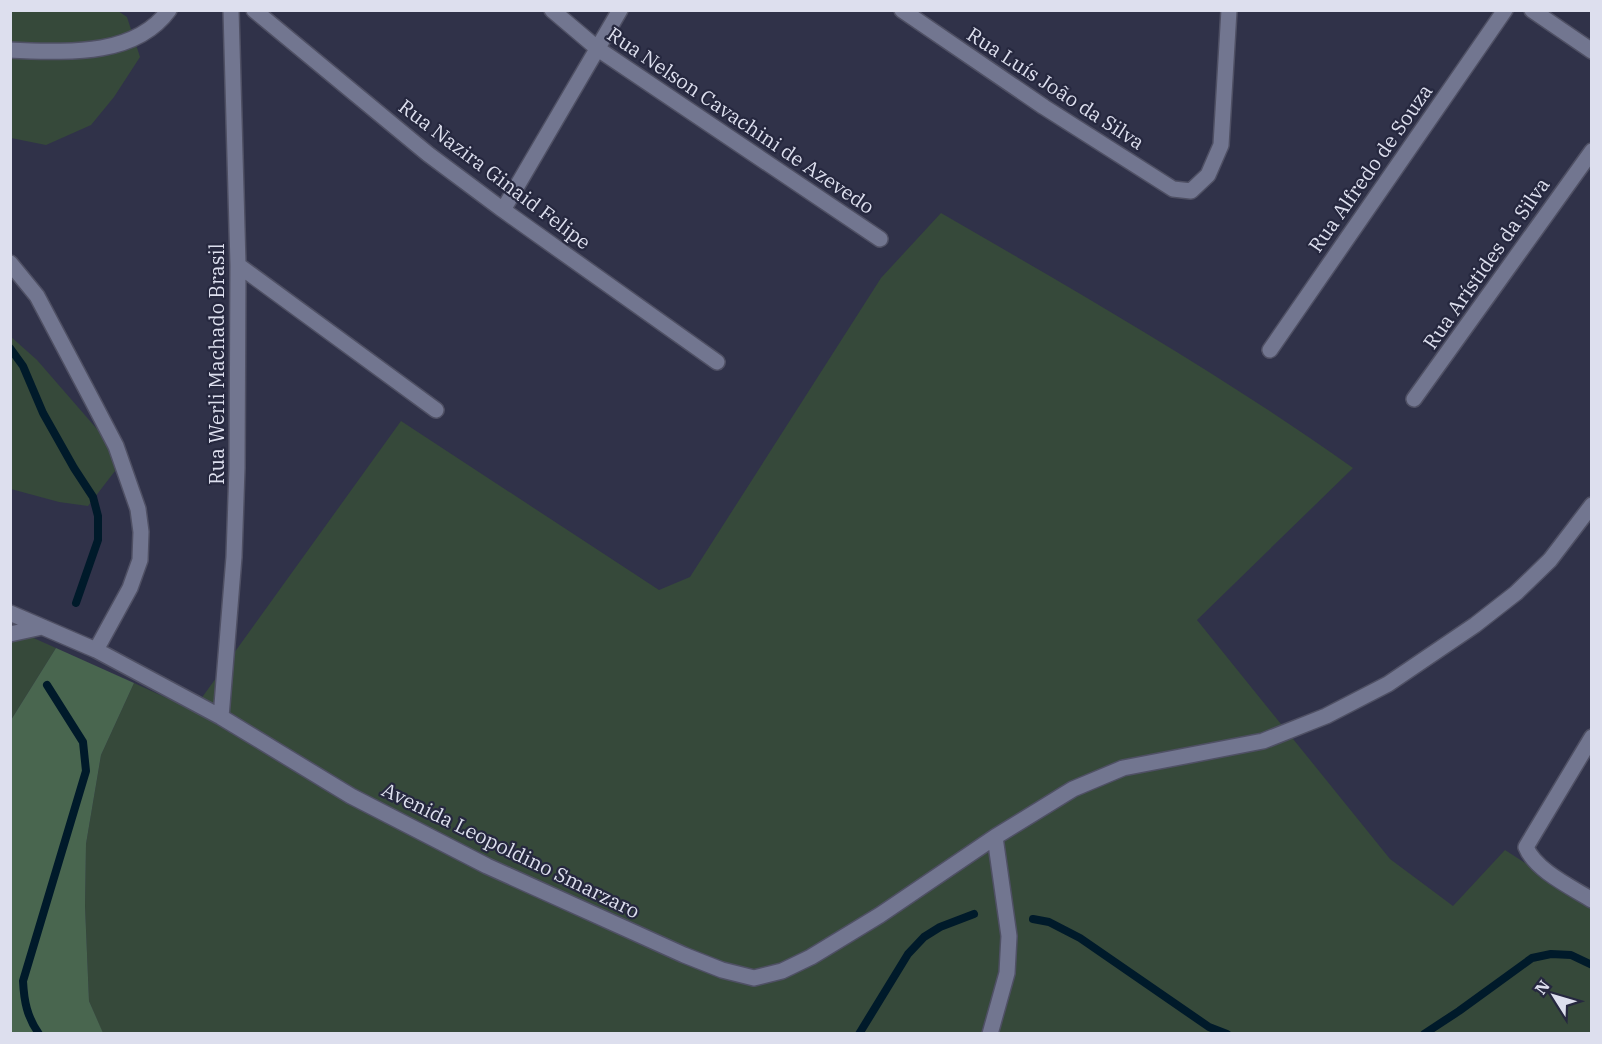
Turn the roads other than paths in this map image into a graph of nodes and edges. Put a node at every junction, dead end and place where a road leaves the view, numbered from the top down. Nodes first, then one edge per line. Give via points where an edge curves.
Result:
1 (169, 10) edge
2 (231, 10) edge
3 (254, 10) edge
4 (552, 10) edge
5 (620, 10) edge
6 (902, 10) edge
7 (1229, 10) edge
8 (1505, 10) edge
9 (1532, 10) edge
10 (598, 49) junction
11 (10, 50) edge
12 (1592, 51) edge
13 (1592, 151) edge
14 (502, 210) junction
15 (880, 239) dead end
16 (10, 263) edge
17 (238, 265) junction
18 (1270, 350) dead end
19 (717, 362) dead end
20 (1414, 399) dead end
21 (436, 410) dead end
22 (1592, 505) edge
23 (10, 613) edge
24 (42, 627) junction
25 (10, 634) edge
26 (96, 650) junction
27 (221, 717) junction
28 (1592, 737) edge
29 (994, 837) junction
30 (1592, 900) edge
31 (990, 1034) edge

1 - 11 street via 140,38 116,45 59,52
2 - 17 street, Rua Werli Machado Brasil
3 - 14 street, Rua Nazira Ginaid Felipe
4 - 10 street, Rua Nelson Cavachini de Azevedo
5 - 10 street
6 - 7 street, Rua Luís João da Silva via 1173,189 1191,191 1208,175 1221,145
8 - 18 street, Rua Alfredo de Souza
9 - 12 street
10 - 14 street
10 - 15 street, Rua Nelson Cavachini de Azevedo
13 - 20 street, Rua Arístides da Silva
14 - 19 street, Rua Nazira Ginaid Felipe
16 - 26 street via 38,296 87,390 116,446 138,509 140,560 130,588
17 - 21 street
17 - 27 street, Rua Werli Machado Brasil via 234,557
22 - 29 street, Avenida Leopoldino Smarzaro via 1550,560 1516,593 1475,626 1388,684 1326,716 1263,741 1123,768 1073,789
23 - 24 street, Avenida Leopoldino Smarzaro
24 - 25 street
24 - 26 street, Avenida Leopoldino Smarzaro
26 - 27 street, Avenida Leopoldino Smarzaro
27 - 29 street, Avenida Leopoldino Smarzaro via 351,796 487,866 684,955 754,978 782,971 811,957
28 - 30 street via 1526,847 1529,857 1539,866
29 - 31 street via 1008,936 1007,972

